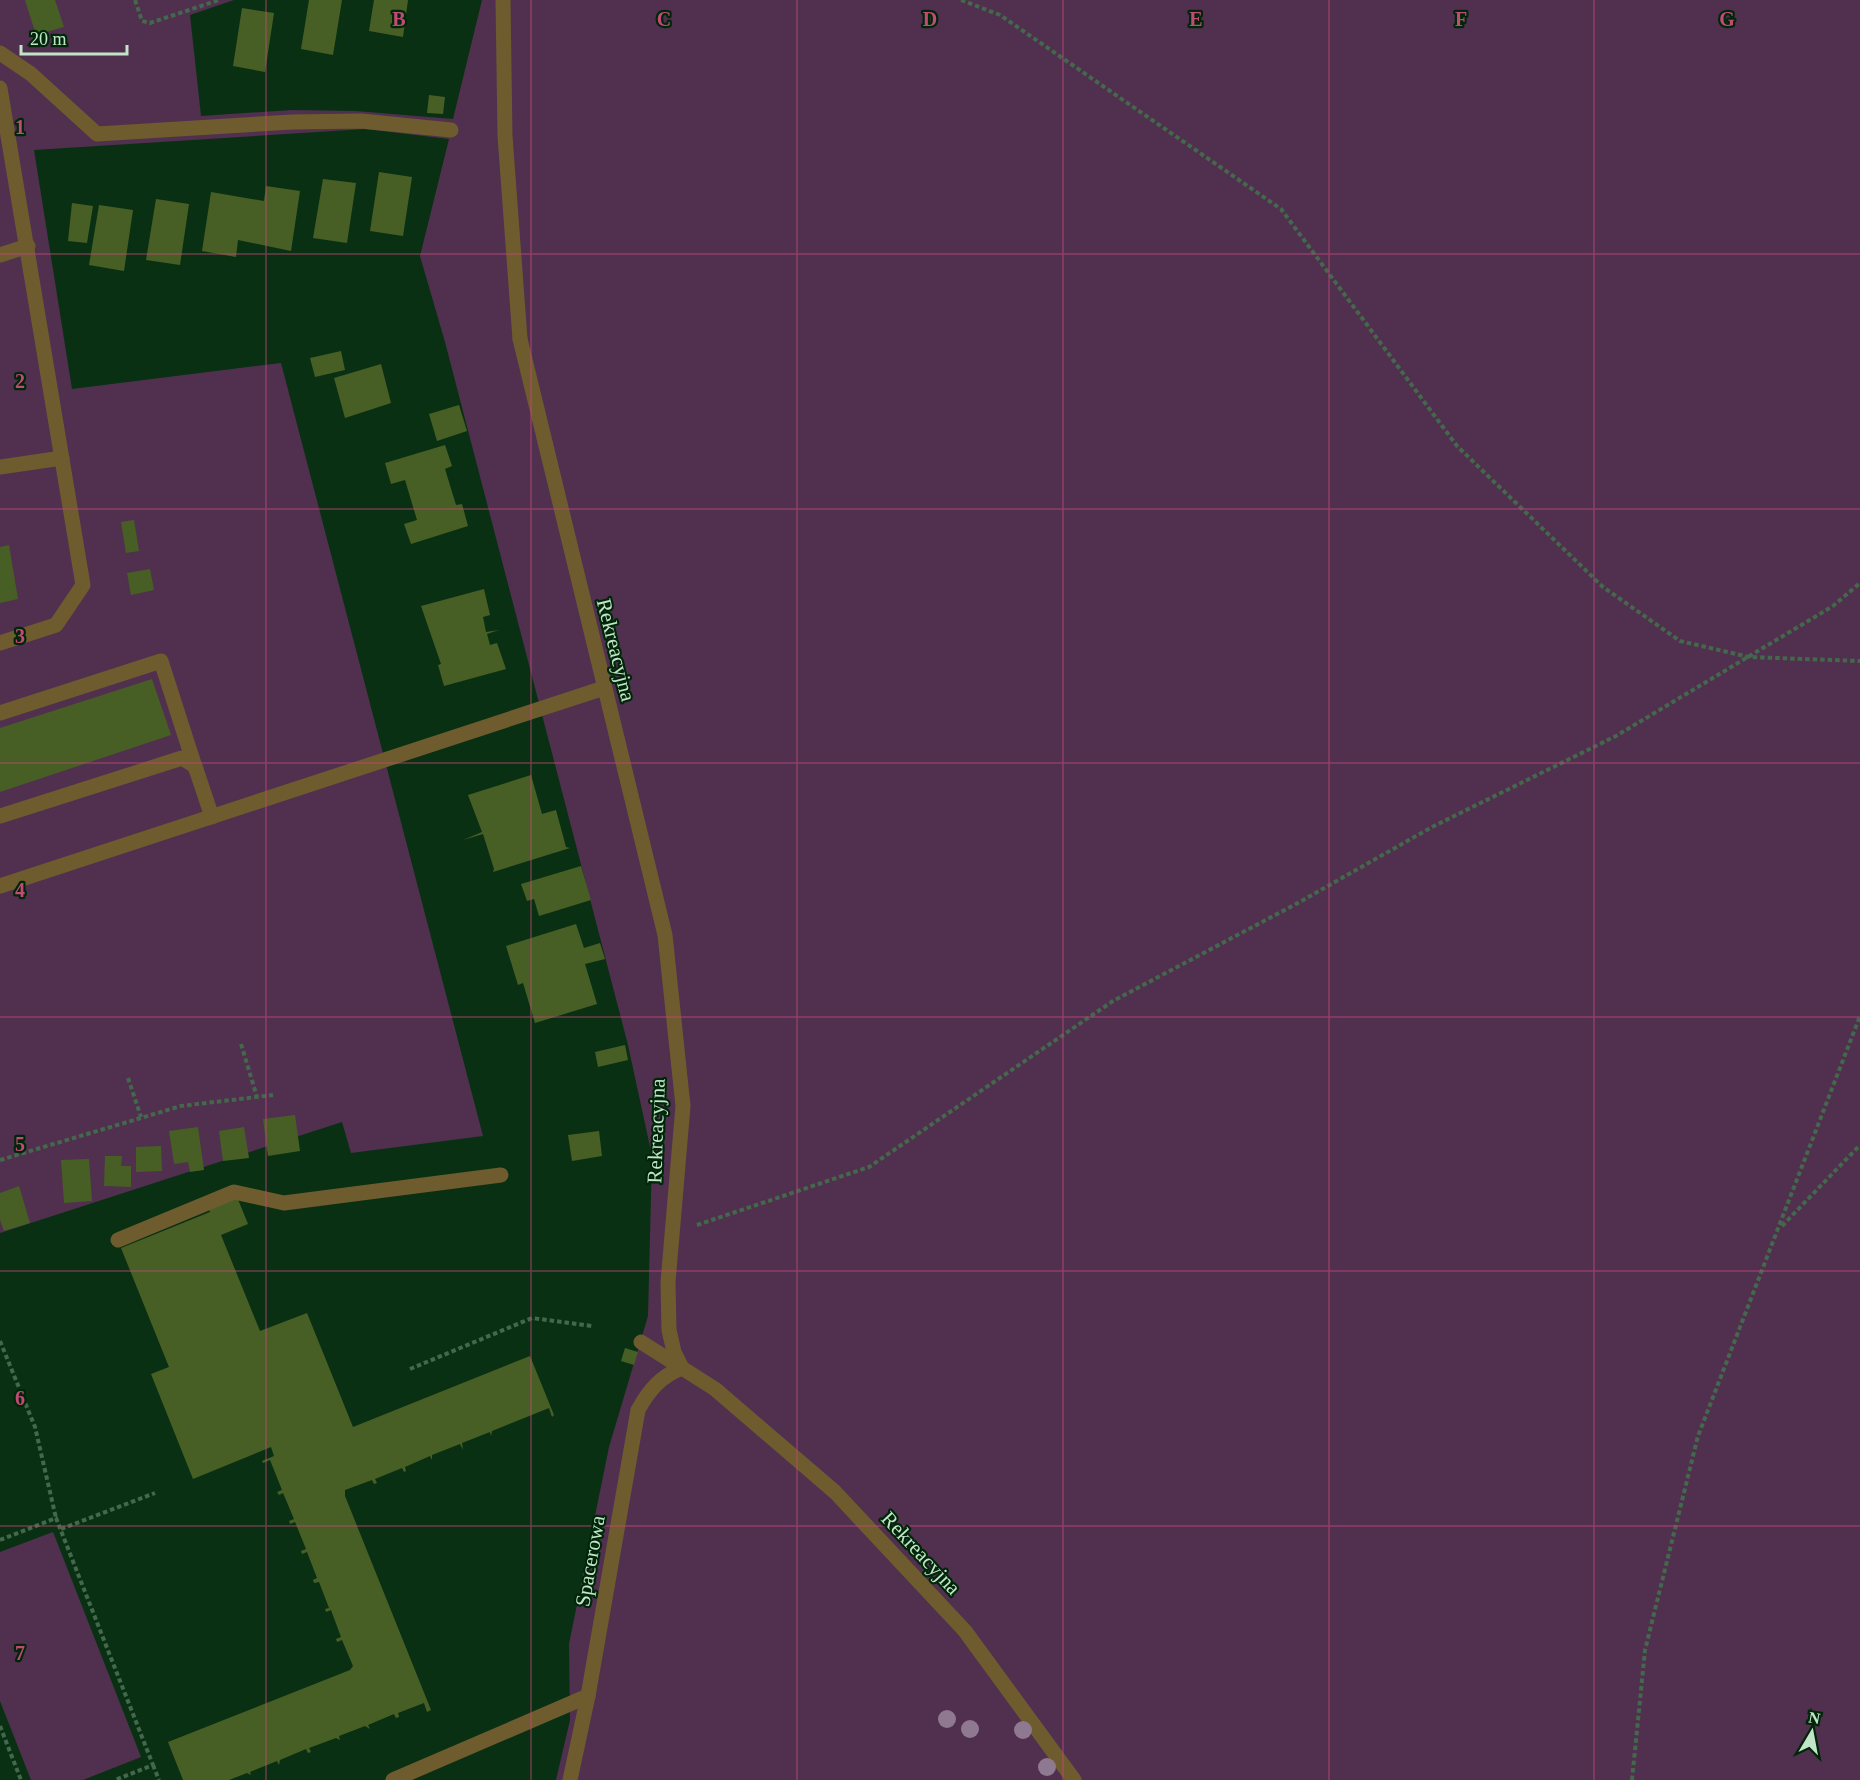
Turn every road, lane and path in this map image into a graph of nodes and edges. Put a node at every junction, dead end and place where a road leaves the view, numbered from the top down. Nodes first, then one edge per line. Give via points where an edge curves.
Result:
1 (135, 0) edge
2 (219, 0) edge
3 (503, 0) edge
4 (961, 0) edge
5 (0, 53) edge
6 (0, 88) edge
7 (451, 130) dead end
8 (28, 246) junction
9 (0, 255) edge
10 (63, 458) junction
11 (0, 467) edge
12 (1860, 583) edge
13 (0, 643) edge
14 (1749, 657) junction
15 (1860, 661) edge
16 (603, 688) junction
17 (0, 712) edge
18 (196, 770) junction
19 (0, 816) edge
20 (212, 817) junction
21 (0, 886) edge
22 (1860, 1016) edge
23 (240, 1044) dead end
24 (128, 1078) dead end
25 (273, 1095) dead end
26 (257, 1097) junction
27 (142, 1118) junction
28 (1860, 1144) edge
29 (0, 1160) edge
30 (501, 1175) dead end
31 (1781, 1227) junction
32 (671, 1234) junction
33 (118, 1240) dead end
34 (592, 1326) dead end
35 (0, 1341) edge
36 (641, 1341) dead end
37 (682, 1368) junction
38 (410, 1369) dead end
39 (155, 1493) dead end
40 (56, 1518) junction
41 (61, 1529) junction
42 (0, 1540) edge
43 (588, 1696) junction
44 (0, 1726) edge
45 (153, 1765) junction
46 (21, 1780) edge
47 (115, 1780) edge
48 (159, 1780) edge
49 (393, 1780) edge
50 (570, 1780) edge
51 (1074, 1780) edge
52 (1632, 1780) edge

1 - 2 path via 142,21 150,23
3 - 16 street, Rekreacyjna via 505,136 520,339
4 - 14 path via 1000,15 1281,210 1457,446 1594,579 1680,641
5 - 7 street via 32,74 97,134 361,121
6 - 8 street
8 - 9 street
8 - 10 street
10 - 11 street
10 - 13 street via 84,585 56,625
12 - 14 path via 1833,606
14 - 15 path
14 - 32 path via 1616,736 1432,827 1113,1001 870,1167
16 - 20 street
16 - 32 street, Rekreacyjna via 665,935 683,1106
17 - 18 street via 161,661
18 - 19 street via 187,760 175,759
18 - 20 street
20 - 21 street
22 - 31 path
23 - 26 path
24 - 27 path
25 - 26 path
26 - 27 path via 181,1106
27 - 29 path
28 - 31 path
30 - 33 street via 284,1203 234,1192
31 - 52 path via 1698,1436 1645,1650
32 - 37 street, Rekreacyjna via 669,1330
34 - 38 path via 532,1318
35 - 40 path via 35,1427
36 - 37 street
37 - 43 street, Spacerowa via 660,1380 639,1410
37 - 51 street, Rekreacyjna via 715,1389 843,1500 965,1631
39 - 41 path
40 - 41 path
40 - 42 path
41 - 45 path
43 - 49 street
43 - 50 street, Spacerowa
44 - 46 path
45 - 47 path
45 - 48 path

